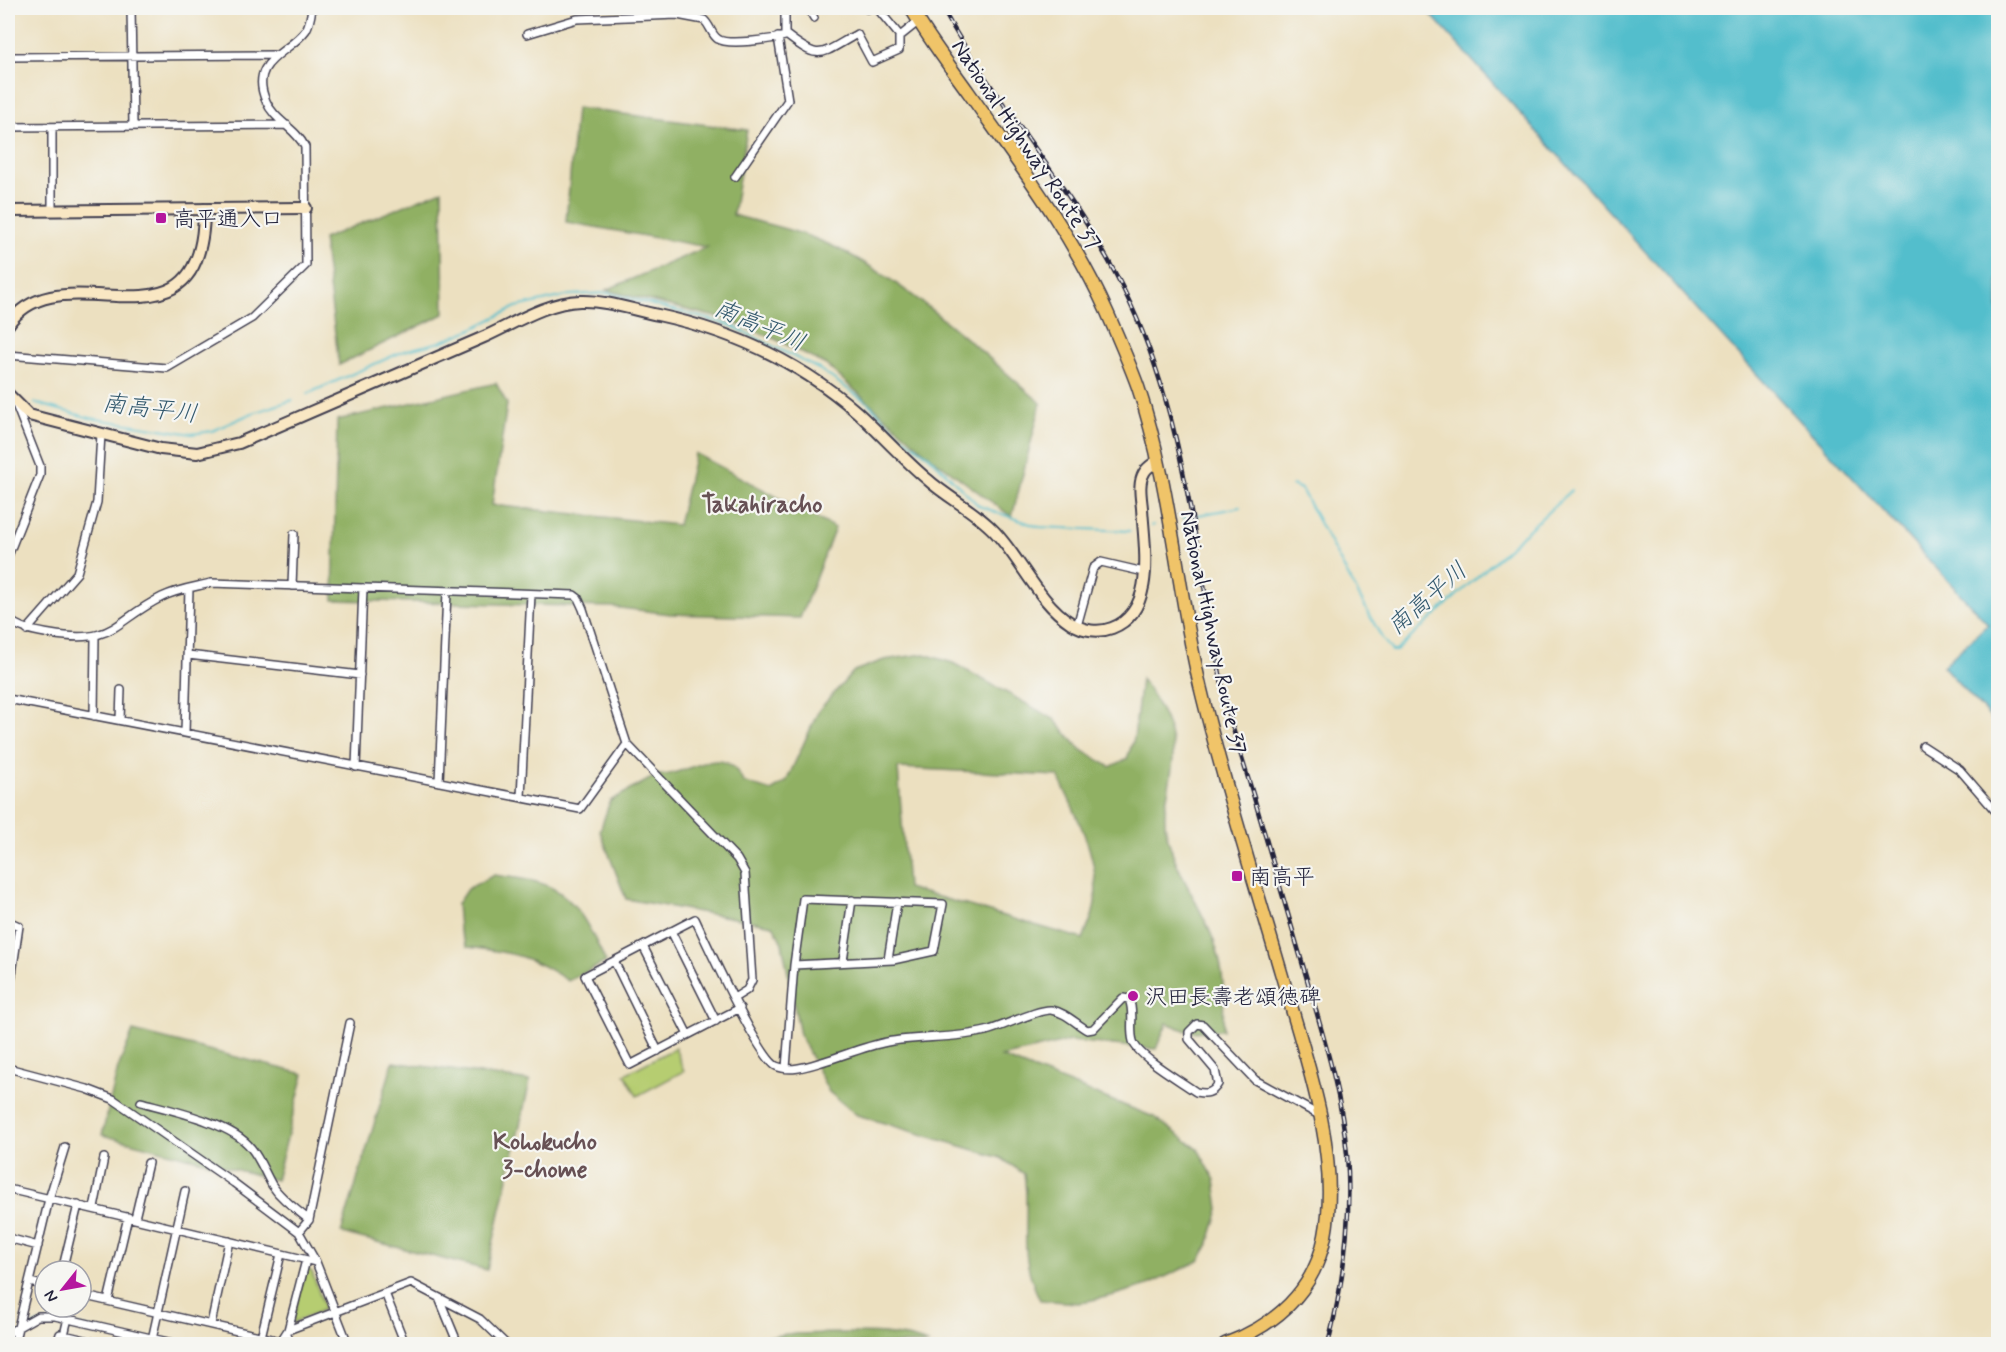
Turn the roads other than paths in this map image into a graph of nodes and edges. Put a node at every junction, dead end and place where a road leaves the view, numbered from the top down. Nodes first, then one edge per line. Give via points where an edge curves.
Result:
1 (131, 8) edge
2 (312, 8) edge
3 (788, 8) edge
4 (808, 8) edge
5 (877, 8) edge
6 (911, 8) edge
7 (814, 18) dead end
8 (919, 21) junction
9 (527, 34) dead end
10 (782, 36) junction
11 (900, 36) junction
12 (133, 55) junction
13 (273, 55) junction
14 (8, 57) edge
15 (133, 125) junction
16 (287, 125) junction
17 (8, 127) edge
18 (52, 128) junction
19 (735, 177) dead end
20 (306, 208) junction
21 (204, 209) junction
22 (52, 210) junction
23 (8, 211) edge
24 (8, 325) edge
25 (8, 355) edge
26 (8, 394) edge
27 (16, 405) junction
28 (101, 434) junction
29 (1157, 461) junction
30 (294, 534) dead end
31 (8, 556) edge
32 (1144, 572) junction
33 (292, 586) junction
34 (189, 588) junction
35 (363, 588) junction
36 (447, 592) junction
37 (531, 594) junction
38 (8, 619) edge
39 (1077, 626) junction
40 (27, 630) junction
41 (95, 637) junction
42 (188, 655) junction
43 (360, 675) junction
44 (121, 690) dead end
45 (8, 699) edge
46 (94, 716) junction
47 (120, 720) junction
48 (185, 733) junction
49 (627, 744) junction
50 (1923, 746) dead end
51 (356, 767) junction
52 (439, 782) junction
53 (521, 797) junction
54 (1998, 814) edge
55 (852, 900) junction
56 (897, 902) junction
57 (8, 921) edge
58 (671, 931) junction
59 (643, 946) junction
60 (888, 960) junction
61 (614, 961) junction
62 (843, 961) junction
63 (794, 965) junction
64 (734, 998) junction
65 (8, 1001) edge
66 (740, 1008) junction
67 (716, 1021) junction
68 (350, 1023) dead end
69 (688, 1035) junction
70 (658, 1051) junction
71 (8, 1068) edge
72 (786, 1068) junction
73 (141, 1102) dead end
74 (1319, 1115) junction
75 (65, 1147) dead end
76 (104, 1158) dead end
77 (148, 1163) dead end
78 (8, 1189) edge
79 (185, 1191) dead end
80 (49, 1199) junction
81 (78, 1205) junction
82 (94, 1208) junction
83 (132, 1218) junction
84 (309, 1220) junction
85 (179, 1228) junction
86 (299, 1232) junction
87 (8, 1238) edge
88 (230, 1241) junction
89 (38, 1246) junction
90 (281, 1254) junction
91 (65, 1259) edge
92 (306, 1260) junction
93 (316, 1262) junction
94 (30, 1282) junction
95 (33, 1283) edge
96 (385, 1293) junction
97 (93, 1297) edge
98 (439, 1298) junction
99 (108, 1301) junction
100 (336, 1311) junction
101 (158, 1314) junction
102 (33, 1319) edge
103 (68, 1319) edge
104 (72, 1319) edge
105 (212, 1324) junction
106 (18, 1329) junction
107 (287, 1331) junction
108 (8, 1332) edge
109 (64, 1334) junction
110 (261, 1337) junction
111 (152, 1342) edge
112 (280, 1343) edge
113 (14, 1344) edge
114 (57, 1344) edge
115 (102, 1344) edge
116 (177, 1344) edge
117 (291, 1344) edge
118 (348, 1344) edge
119 (405, 1344) edge
120 (458, 1344) edge
121 (506, 1344) edge
122 (1225, 1344) edge

1 - 12 street
2 - 13 street via 305,31
3 - 10 street
4 - 7 street
5 - 11 street
6 - 8 highway, National Highway Route 37
8 - 11 street
8 - 29 highway, National Highway Route 37 via 1046,201 1077,252 1138,387
9 - 10 street via 577,19 677,15 704,20 721,41
10 - 11 street via 809,53 821,53 857,34 872,62 899,50
10 - 19 street via 788,100
12 - 13 street
12 - 14 street
12 - 15 street
13 - 16 street via 262,88 271,110
15 - 16 street
15 - 18 street
16 - 20 street via 305,147
17 - 18 street
18 - 22 street
20 - 21 street
20 - 25 street via 306,265 252,318 167,368
21 - 22 street
21 - 24 street via 201,253 190,273 175,286 152,296 42,298 21,310
22 - 23 street
26 - 27 street
27 - 28 street via 49,422
27 - 31 street via 40,475
28 - 39 street via 178,452 225,448 531,316 580,301 611,304 687,321 744,340 828,389 930,482 992,529 1048,602
28 - 40 street via 97,502 77,573
29 - 32 street via 1144,471 1140,484
29 - 74 highway, National Highway Route 37 via 1200,684
30 - 33 street
32 - 39 street via 1142,597 1129,618 1106,630
32 - 39 street via 1101,562 1093,568
33 - 34 street via 211,583
33 - 35 street
34 - 41 street via 161,597
34 - 42 street
35 - 36 street
35 - 43 street
36 - 37 street
36 - 52 street
37 - 49 street via 578,598
37 - 53 street
38 - 40 street
40 - 41 street via 74,638
41 - 46 street
42 - 43 street
42 - 48 street
43 - 51 street
44 - 47 street
45 - 46 street
46 - 47 street
47 - 48 street
48 - 51 street
49 - 53 street via 580,809
49 - 64 street via 745,873 753,980 747,990
50 - 54 street via 1960,770
51 - 52 street
52 - 53 street
55 - 56 street
55 - 62 street
55 - 63 street via 802,899
56 - 60 street
56 - 60 street via 943,904 934,951
57 - 65 street via 20,926
58 - 59 street
58 - 64 street via 695,919
58 - 67 street
59 - 61 street
59 - 69 street
60 - 62 street
61 - 70 street
61 - 70 street via 585,976 630,1065
62 - 63 street
63 - 72 street
64 - 66 street
66 - 67 street
66 - 72 street via 756,1044 775,1065
67 - 69 street
68 - 84 street
69 - 70 street
71 - 86 street via 113,1099
72 - 74 street via 802,1067 887,1042 969,1035 1050,1010 1064,1014 1087,1030 1094,1029 1123,998 1129,999 1133,1008 1136,1049 1196,1092 1206,1094 1218,1084 1215,1070 1189,1038 1197,1024 1203,1025 1255,1080
73 - 84 street via 234,1134 251,1147 273,1187
74 - 122 highway, National Highway Route 37 via 1328,1197 1325,1234 1317,1263 1291,1305 1265,1325
75 - 80 street
76 - 82 street
77 - 83 street
78 - 80 street
79 - 85 street
80 - 81 street
80 - 89 street
81 - 82 street
81 - 91 street
82 - 83 street
83 - 85 street
83 - 99 street
84 - 86 street
85 - 88 street
85 - 101 street
86 - 93 street
87 - 89 street
88 - 90 street
88 - 105 street
89 - 94 street
90 - 92 street
90 - 110 street
92 - 93 street
92 - 107 street
93 - 100 street
94 - 95 street
94 - 106 street
96 - 98 street via 411,1283
96 - 100 street
96 - 119 street
97 - 99 street
98 - 120 street
98 - 121 street via 480,1319
99 - 101 street
100 - 107 street
100 - 118 street
101 - 105 street
101 - 111 street
102 - 106 street
103 - 109 street
104 - 111 street
105 - 110 street
106 - 108 street
106 - 113 street
107 - 112 street
107 - 117 street
109 - 114 street via 60,1334
109 - 115 street
110 - 112 street
111 - 116 street

